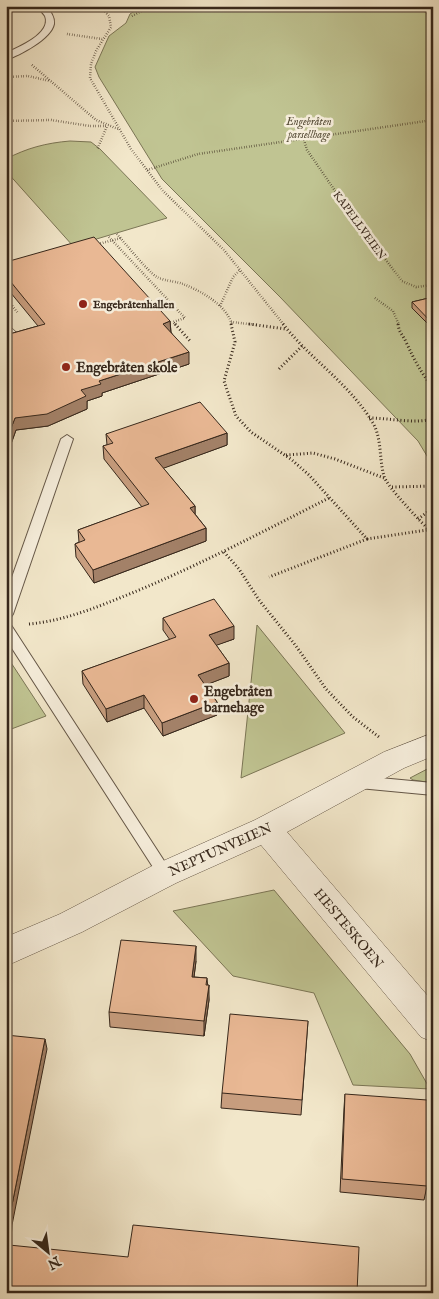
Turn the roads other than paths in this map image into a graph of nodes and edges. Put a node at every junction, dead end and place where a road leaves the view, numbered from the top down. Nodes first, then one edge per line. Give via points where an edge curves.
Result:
1 (41, 6) edge
2 (6, 57) edge
3 (6, 329) edge
4 (16, 340) edge
5 (67, 439) dead end
6 (6, 614) edge
7 (6, 628) edge
8 (433, 744) edge
9 (355, 781) junction
10 (433, 789) edge
11 (266, 829) junction
12 (165, 874) junction
13 (6, 952) edge
14 (433, 1027) edge

1 - 2 lane via 50,17 47,31
3 - 4 lane
5 - 6 lane
7 - 12 lane
8 - 9 street, NEPTUNVEIEN
9 - 10 lane
9 - 11 street, NEPTUNVEIEN
11 - 12 street, NEPTUNVEIEN
11 - 14 street, HESTESKOEN
12 - 13 street, NEPTUNVEIEN

